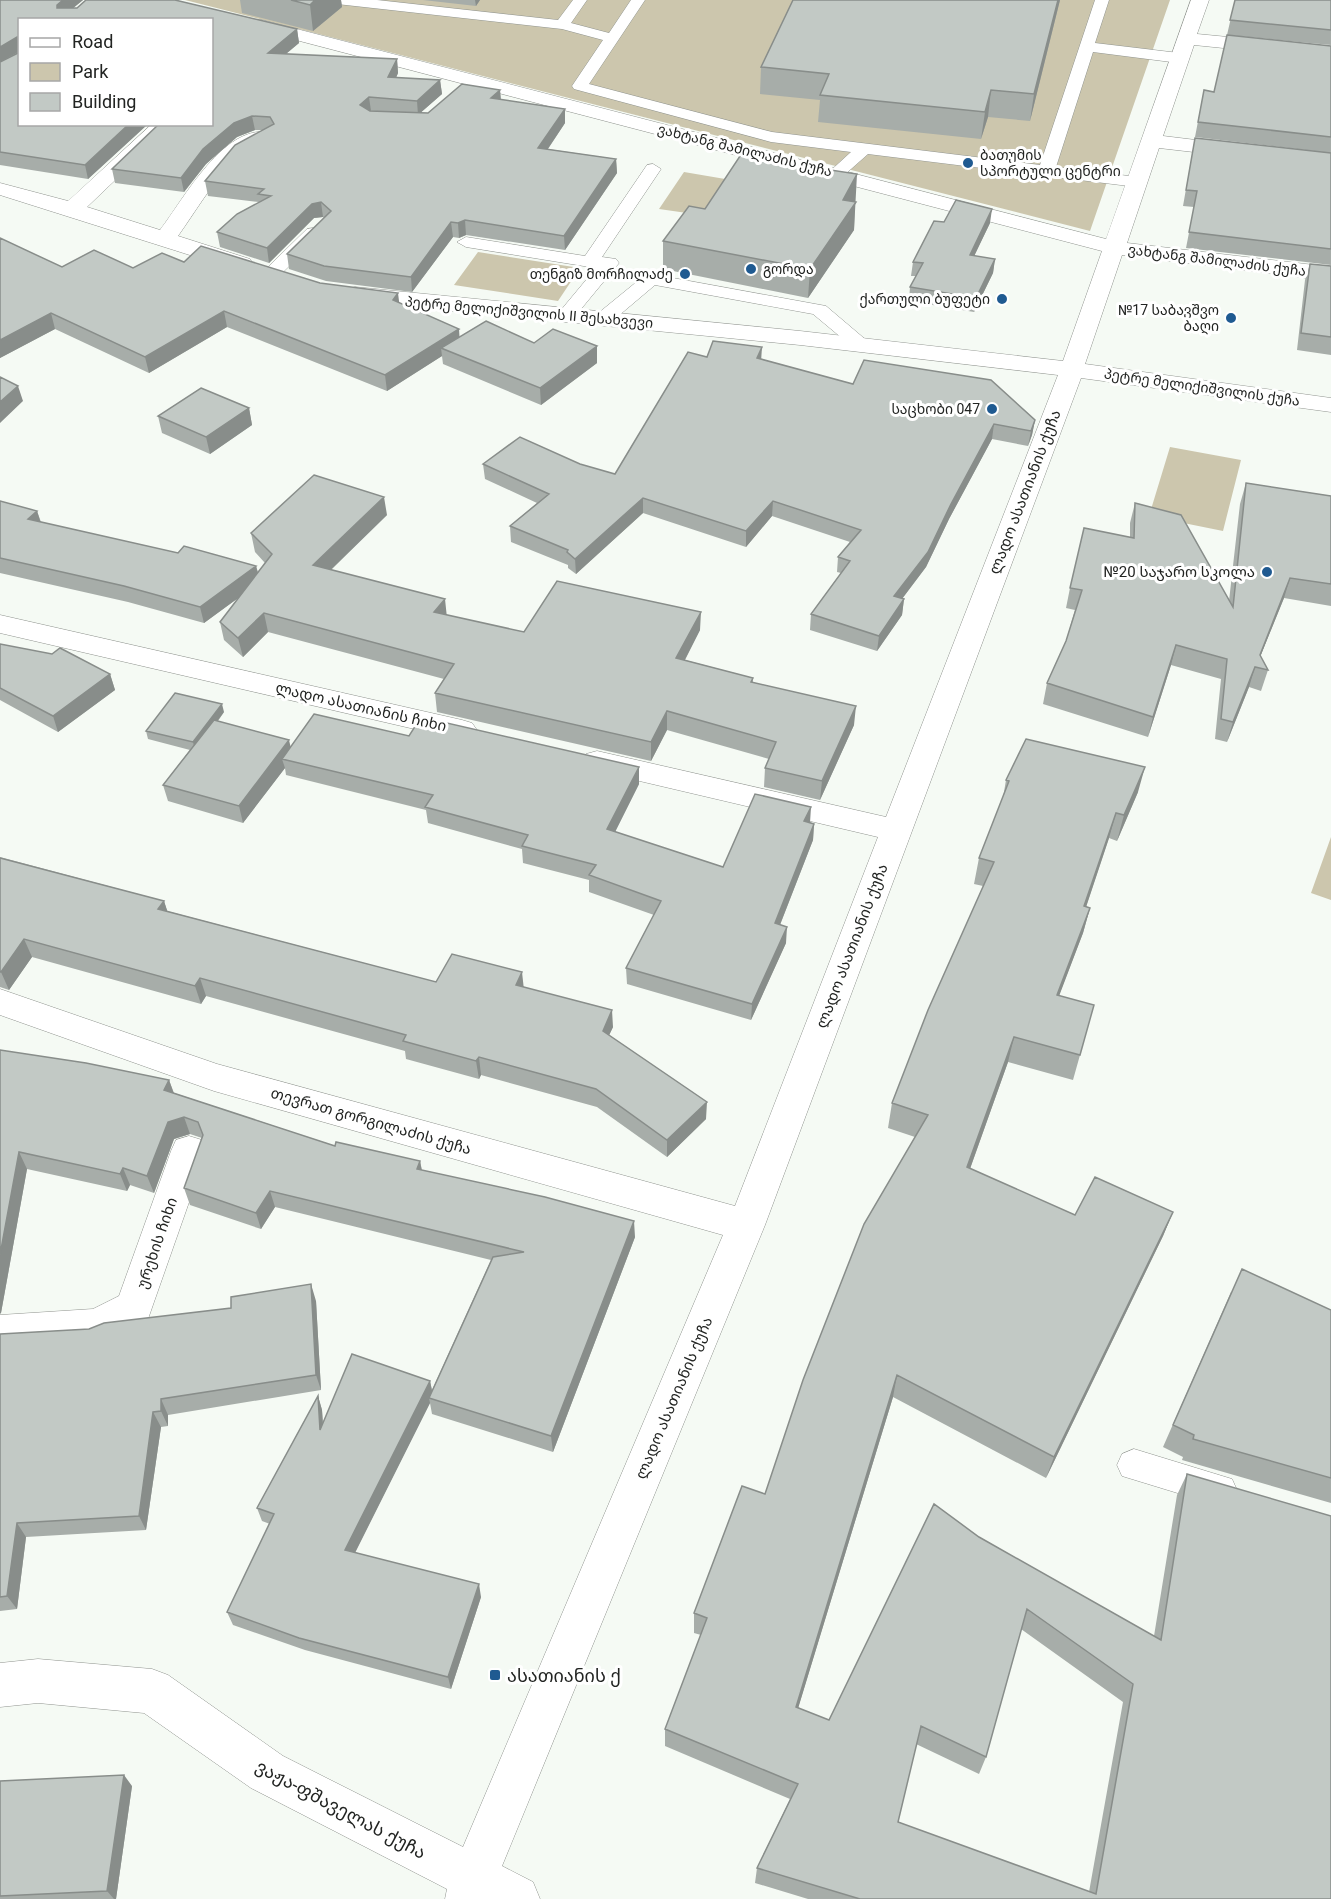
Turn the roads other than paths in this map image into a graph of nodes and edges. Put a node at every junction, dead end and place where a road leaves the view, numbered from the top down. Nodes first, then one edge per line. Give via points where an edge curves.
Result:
1 (337, 0) edge
2 (580, 0) edge
3 (638, 0) edge
4 (1102, 0) edge
5 (1200, 0) edge
6 (241, 20) edge
7 (562, 25) junction
8 (612, 38) junction
9 (1187, 39) junction
10 (1087, 47) junction
11 (1331, 53) edge
12 (1179, 58) junction
13 (472, 80) junction
14 (455, 94) edge
15 (162, 126) edge
16 (265, 137) edge
17 (1152, 141) junction
18 (865, 148) junction
19 (1259, 153) edge
20 (654, 169) dead end
21 (1046, 171) junction
22 (836, 173) junction
23 (1137, 182) junction
24 (0, 189) edge
25 (72, 209) junction
26 (322, 224) edge
27 (165, 239) junction
28 (466, 242) edge
29 (1115, 248) junction
30 (590, 262) junction
31 (1331, 274) edge
32 (282, 276) joint
33 (335, 291) edge
34 (565, 316) junction
35 (603, 319) junction
36 (861, 345) junction
37 (1072, 369) junction
38 (1331, 405) edge
39 (0, 624) edge
40 (491, 737) edge
41 (572, 756) edge
42 (896, 830) junction
43 (0, 1002) edge
44 (189, 1151) dead end
45 (746, 1225) junction
46 (0, 1332) edge
47 (1134, 1465) dead end
48 (1254, 1500) edge
49 (0, 1686) edge
50 (471, 1889) edge
51 (516, 1899) edge

1 - 7 lane
2 - 7 lane
3 - 8 lane
4 - 10 lane
5 - 9 street, ლადო ასათიანის ქუჩა
6 - 13 street, ვახტანგ შამილაძის ქუჩა
7 - 8 lane
8 - 18 lane via 580,86 771,137
9 - 11 street
9 - 12 street, ლადო ასათიანის ქუჩა
10 - 12 lane
10 - 21 lane
12 - 17 street, ლადო ასათიანის ქუჩა
13 - 14 lane
13 - 22 street, ვახტანგ შამილაძის ქუჩა
15 - 25 street
16 - 27 street via 239,145 224,158
17 - 19 street
17 - 23 street, ლადო ასათიანის ქუჩა
18 - 21 lane
18 - 22 lane
20 - 30 lane
21 - 23 lane
22 - 29 street, ვახტანგ შამილაძის ქუჩა
23 - 29 street, ლადო ასათიანის ქუჩა
24 - 25 street
25 - 27 street
26 - 32 lane
27 - 32 street
28 - 30 lane
29 - 31 street, ვახტანგ შამილაძის ქუჩა
29 - 37 street, ლადო ასათიანის ქუჩა
30 - 34 lane via 610,263
33 - 34 street, პეტრე მელიქიშვილის II შესახვევი
34 - 35 street, პეტრე მელიქიშვილის II შესახვევი
35 - 36 street, პეტრე მელიქიშვილის II შესახვევი
35 - 36 lane via 651,279 819,310
36 - 37 street, პეტრე მელიქიშვილის II შესახვევი
37 - 38 street, პეტრე მელიქიშვილის ქუჩა
37 - 42 street, ლადო ასათიანის ქუჩა
39 - 40 street, ლადო ასათიანის ჩიხი
41 - 42 street
42 - 45 street, ლადო ასათიანის ქუჩა
43 - 45 street, თევრათ გორგილაძის ქუჩა via 214,1077
44 - 46 street, ურეხის ჩიხი via 134,1307 97,1326
45 - 50 street, ლადო ასათიანის ქუჩა
47 - 48 lane
49 - 50 street, ვაჟა-ფშაველას ქუჩა via 38,1681 152,1691 267,1772
50 - 51 street, ვაჟა-ფშაველას ქუჩა

